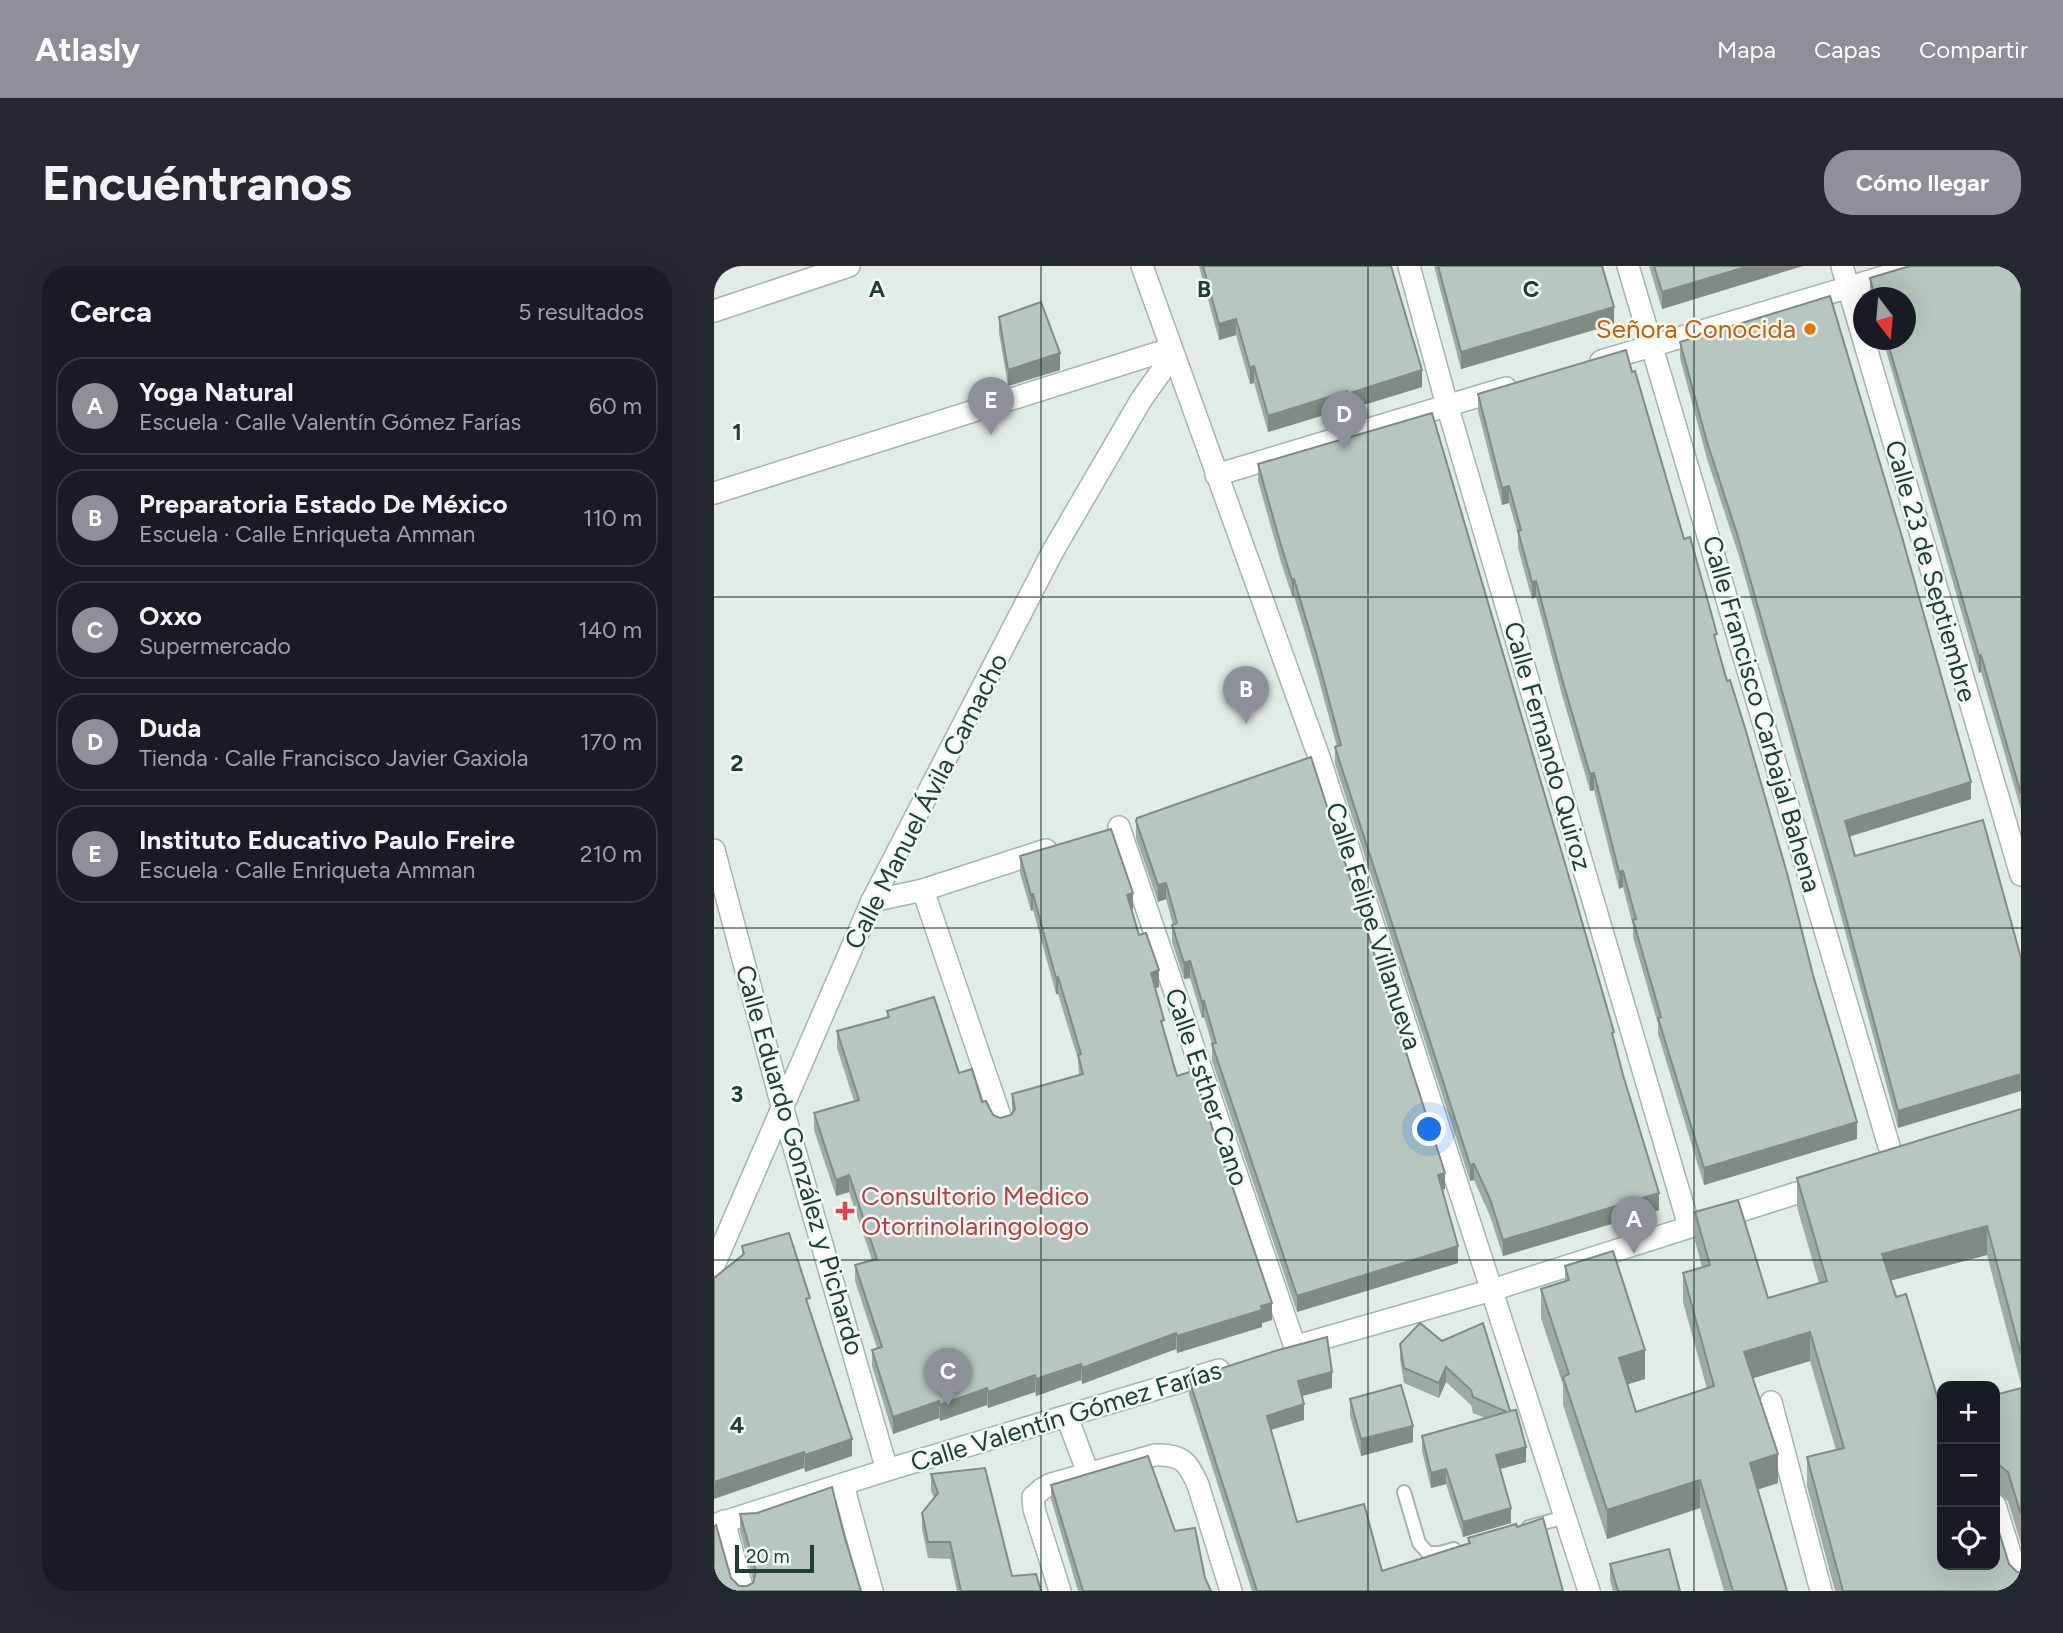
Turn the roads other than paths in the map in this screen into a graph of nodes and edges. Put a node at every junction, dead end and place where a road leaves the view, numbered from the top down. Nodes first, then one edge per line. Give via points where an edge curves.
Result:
1 (849, 266) edge
2 (1142, 266) edge
3 (1409, 266) edge
4 (1628, 266) edge
5 (1842, 266) edge
6 (1920, 266) edge
7 (1848, 288) junction
8 (714, 311) edge
9 (1653, 345) junction
10 (1172, 352) junction
11 (1576, 368) edge
12 (1524, 383) edge
13 (1447, 405) junction
14 (1216, 475) junction
15 (714, 492) edge
16 (1319, 757) junction
17 (1294, 766) edge
18 (1144, 818) edge
19 (1067, 844) edge
20 (714, 850) edge
21 (2021, 875) edge
22 (923, 890) junction
23 (872, 901) junction
24 (782, 1106) junction
25 (1002, 1122) edge
26 (1919, 1155) edge
27 (1894, 1163) junction
28 (1869, 1171) edge
29 (1843, 1179) edge
30 (1689, 1226) junction
31 (714, 1265) edge
32 (1492, 1290) junction
33 (1296, 1347) junction
34 (1270, 1355) edge
35 (1232, 1366) edge
36 (1771, 1402) dead end
37 (1068, 1416) junction
38 (887, 1470) junction
39 (1088, 1473) junction
40 (843, 1485) junction
41 (1404, 1492) dead end
42 (1996, 1507) edge
43 (1565, 1517) junction
44 (719, 1523) edge
45 (1513, 1532) edge
46 (1465, 1546) edge
47 (2021, 1588) edge
48 (743, 1591) edge
49 (872, 1591) edge
50 (1060, 1591) edge
51 (1231, 1591) edge
52 (1589, 1591) edge
53 (1821, 1591) edge

1 - 8 street
2 - 10 street, Calle Felipe Villanueva
3 - 13 street, Calle Fernando Quiroz
4 - 9 street, Calle Francisco Carbajal Bahena
5 - 7 street, Calle 23 de Septiembre
6 - 7 street
7 - 9 street
7 - 21 street, Calle 23 de Septiembre
9 - 11 street
9 - 27 street, Calle Francisco Carbajal Bahena
10 - 14 street, Calle Felipe Villanueva
10 - 15 street
10 - 23 street, Calle Manuel Ávila Camacho via 1053,551
12 - 13 street
13 - 14 street
13 - 30 street, Calle Fernando Quiroz
14 - 16 street, Calle Felipe Villanueva
16 - 17 street
16 - 32 street, Calle Felipe Villanueva
18 - 33 street, Calle Esther Cano via 1112,829
19 - 22 street
20 - 24 street, Calle Eduardo González y Pichardo
22 - 23 street
22 - 25 street
23 - 24 street, Calle Manuel Ávila Camacho
24 - 31 street, Calle Manuel Ávila Camacho
24 - 38 street, Calle Eduardo González y Pichardo
26 - 27 street
27 - 28 street
29 - 30 street
30 - 32 street
32 - 33 street
32 - 43 street, Calle Felipe Villanueva
33 - 34 street
35 - 37 street, Calle Valentín Gómez Farías
36 - 53 street
37 - 38 street, Calle Valentín Gómez Farías
37 - 39 street
38 - 40 street, Calle Valentín Gómez Farías
39 - 50 street via 1051,1484 1034,1497
39 - 51 street via 1155,1455 1185,1462 1198,1485
40 - 44 street, Calle Valentín Gómez Farías
40 - 49 street
41 - 46 lane via 1419,1543 1428,1553
42 - 47 street
43 - 45 lane
43 - 52 street, Calle Felipe Villanueva
44 - 48 street

